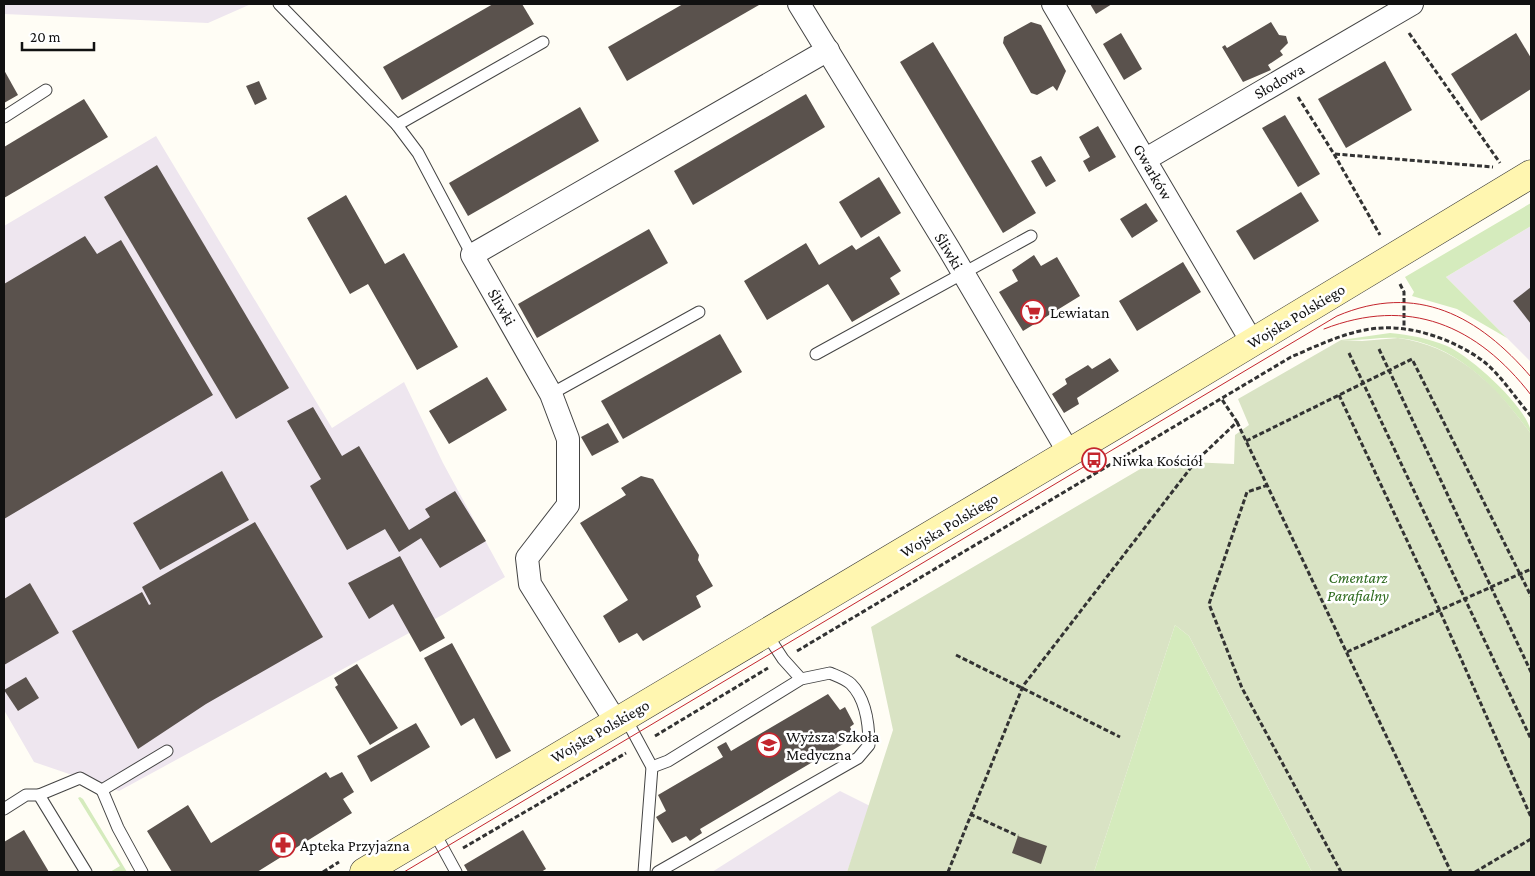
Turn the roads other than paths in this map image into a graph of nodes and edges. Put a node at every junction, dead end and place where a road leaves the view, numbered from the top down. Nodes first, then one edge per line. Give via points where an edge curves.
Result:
1 (279, 4) edge
2 (799, 4) edge
3 (1053, 4) edge
4 (1403, 9) edge
5 (543, 42) dead end
6 (828, 50) junction
7 (46, 90) dead end
8 (4, 116) edge
9 (397, 126) junction
10 (1146, 160) junction
11 (1531, 174) edge
12 (1031, 236) dead end
13 (472, 255) junction
14 (963, 274) junction
15 (699, 312) dead end
16 (1252, 342) junction
17 (816, 354) dead end
18 (551, 394) junction
19 (1069, 453) junction
20 (766, 633) junction
21 (801, 679) junction
22 (620, 720) junction
23 (167, 751) dead end
24 (652, 767) junction
25 (102, 790) junction
26 (39, 795) junction
27 (4, 809) edge
28 (433, 830) junction
29 (86, 872) edge
30 (142, 872) edge
31 (364, 872) edge
32 (456, 872) edge
33 (644, 872) edge
34 (658, 872) edge

1 - 9 lane
2 - 6 street, Śliwki
3 - 10 street, Gwarków
4 - 10 street, Słodowa
5 - 9 lane
6 - 13 street
6 - 14 street, Śliwki
7 - 8 lane
9 - 13 lane via 418,153
10 - 16 street, Gwarków
11 - 16 main road, Wojska Polskiego
12 - 14 lane
13 - 18 street, Śliwki
14 - 17 lane
14 - 19 street, Śliwki
15 - 18 lane
16 - 19 main road, Wojska Polskiego
18 - 22 street, Śliwki via 568,439 568,505 527,558 530,584
19 - 20 main road, Wojska Polskiego
20 - 21 lane
20 - 22 main road, Wojska Polskiego
21 - 24 lane via 668,761
21 - 34 lane via 830,672 851,684 862,703 869,745 858,758
22 - 24 lane via 641,744
22 - 28 main road, Wojska Polskiego
23 - 25 lane
24 - 33 lane
25 - 26 lane via 80,778
25 - 30 lane
26 - 27 lane via 26,795
26 - 29 lane
28 - 31 main road, Wojska Polskiego
28 - 32 lane

